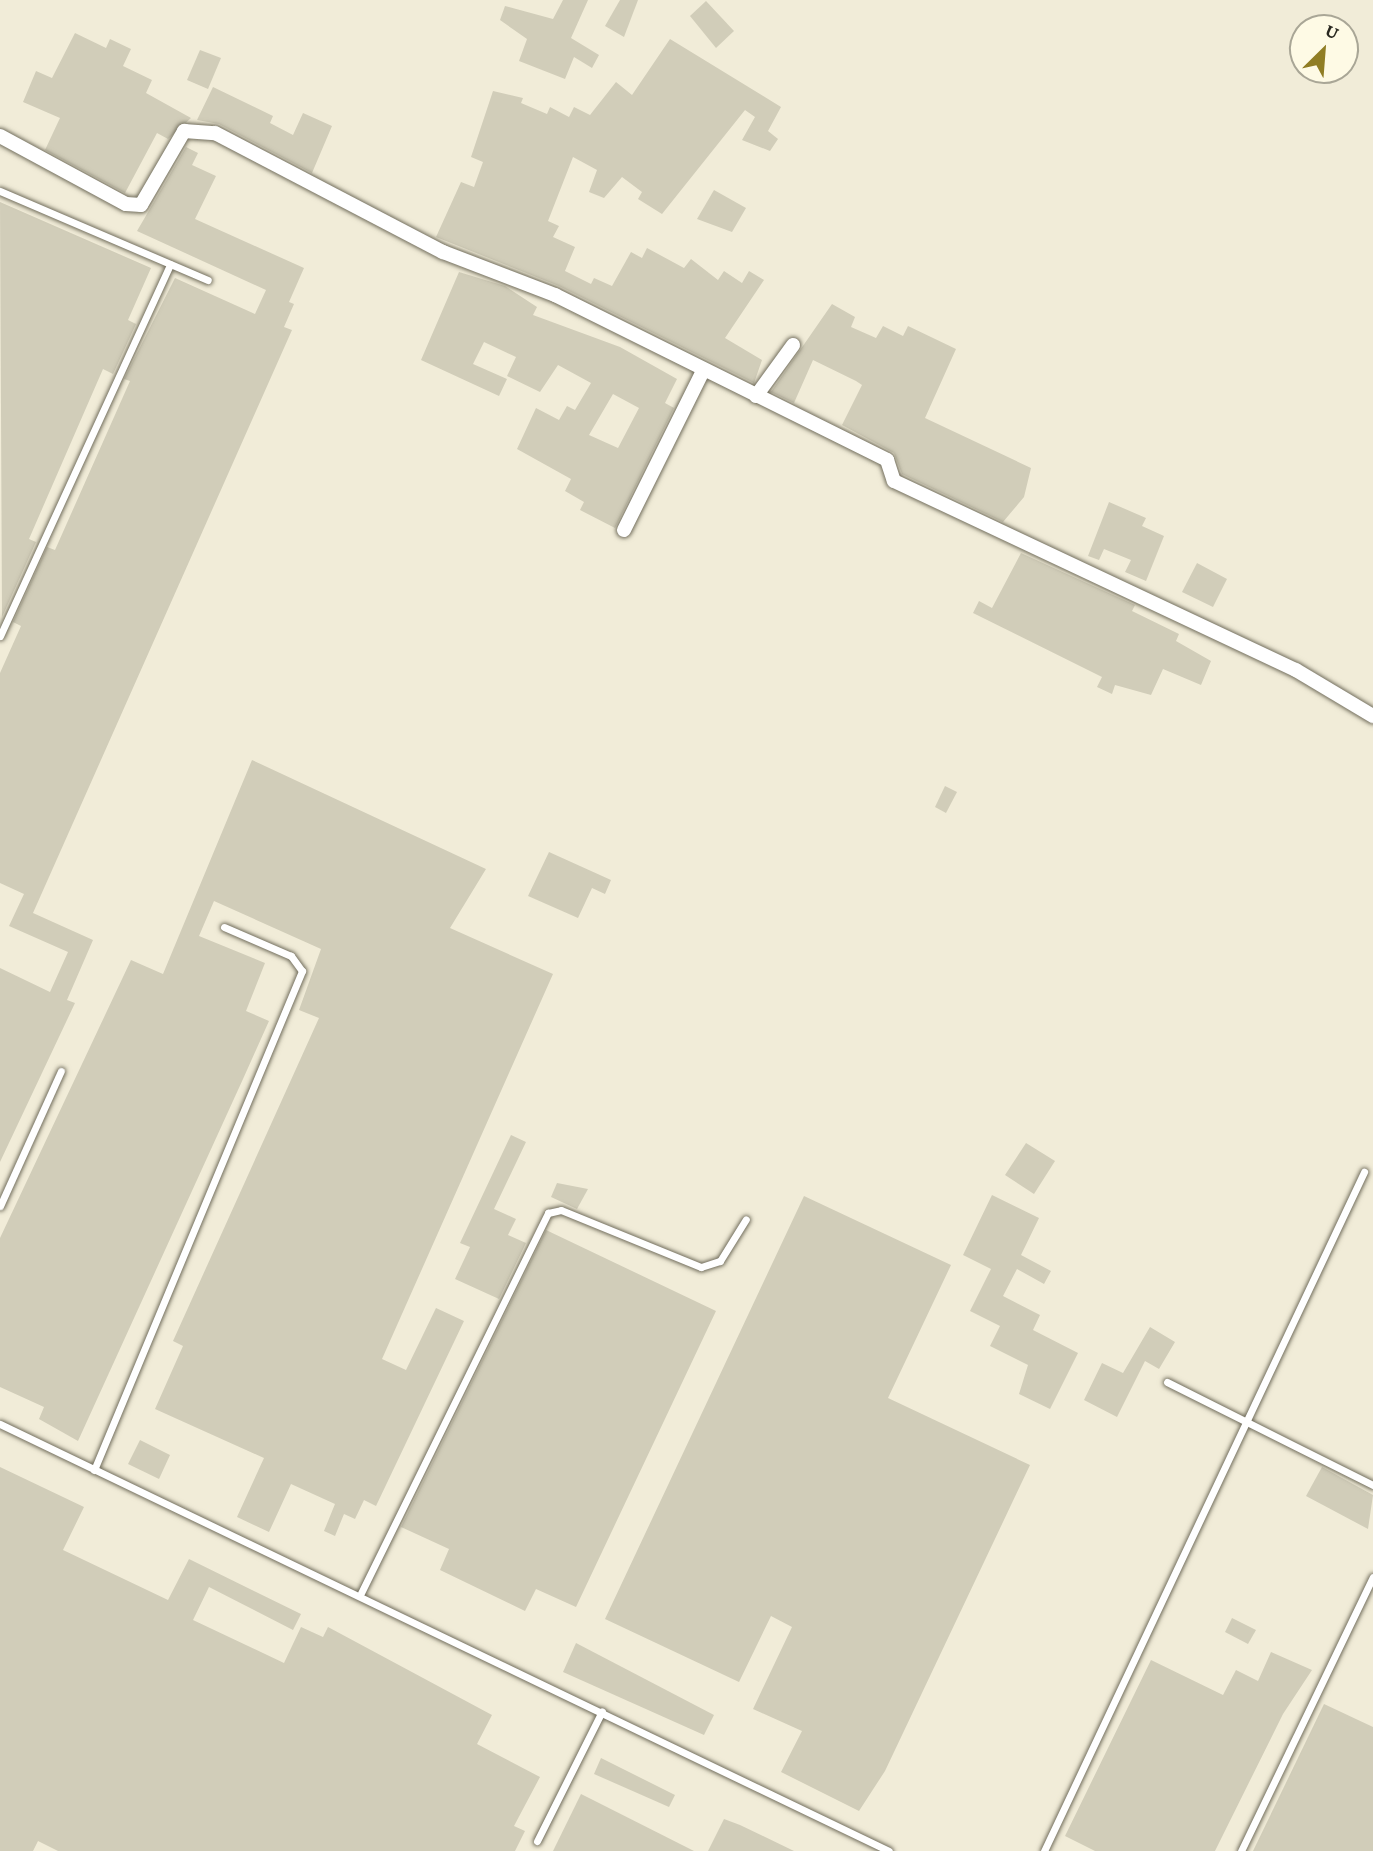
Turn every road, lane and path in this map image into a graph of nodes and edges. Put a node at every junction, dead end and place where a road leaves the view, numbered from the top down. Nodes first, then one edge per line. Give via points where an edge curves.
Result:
1 (0, 136) edge
2 (0, 191) edge
3 (170, 264) junction
4 (208, 281) dead end
5 (793, 345) dead end
6 (703, 371) junction
7 (756, 396) junction
8 (624, 530) dead end
9 (0, 636) edge
10 (1373, 716) edge
11 (224, 927) dead end
12 (61, 1072) dead end
13 (1364, 1172) dead end
14 (0, 1206) edge
15 (746, 1219) dead end
16 (1167, 1382) dead end
17 (1246, 1422) junction
18 (0, 1424) edge
19 (94, 1470) junction
20 (1373, 1486) edge
21 (1373, 1577) edge
22 (361, 1593) junction
23 (602, 1711) junction
24 (537, 1841) dead end
25 (889, 1851) edge
26 (1044, 1851) edge
27 (1241, 1851) edge

1 - 6 street via 126,204 141,205 178,139 200,128
2 - 3 lane
3 - 4 lane
3 - 9 lane
5 - 7 street
6 - 7 street
6 - 8 street
7 - 10 street via 887,460 894,481 1296,670
11 - 19 lane via 291,956 302,971
12 - 14 lane
13 - 17 lane
15 - 22 lane via 720,1261 701,1267 561,1210 548,1213
16 - 17 lane
17 - 20 lane
17 - 26 lane
18 - 19 lane
19 - 22 lane
21 - 27 lane
22 - 23 lane
23 - 24 lane
23 - 25 lane

